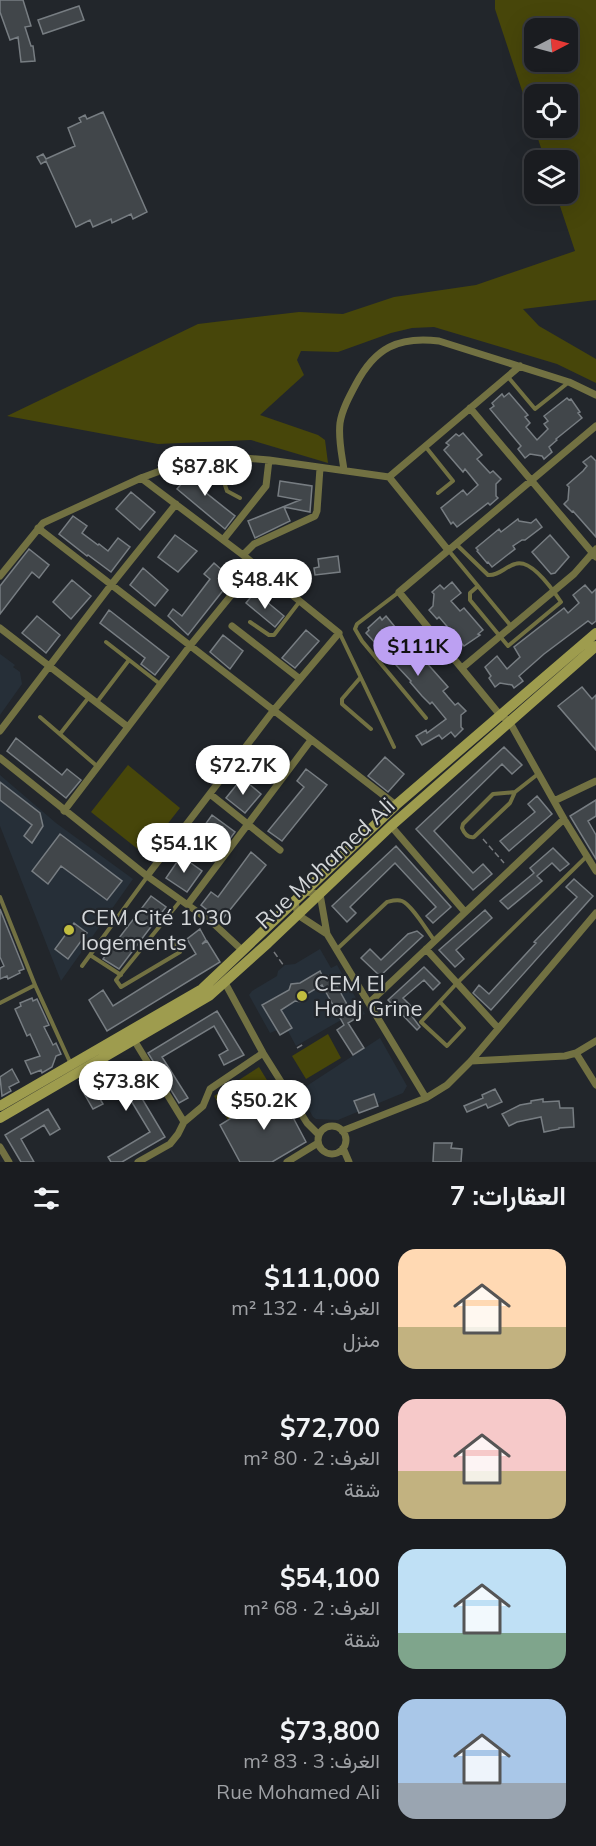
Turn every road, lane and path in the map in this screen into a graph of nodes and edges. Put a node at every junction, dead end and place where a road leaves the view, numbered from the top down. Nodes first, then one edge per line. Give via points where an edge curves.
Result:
1 (520, 366) junction
2 (508, 376) junction
3 (569, 382) junction
4 (596, 395) edge
5 (470, 408) junction
6 (596, 426) edge
7 (425, 446) junction
8 (242, 458) junction
9 (269, 460) junction
10 (320, 468) junction
11 (344, 470) junction
12 (389, 477) junction
13 (141, 478) junction
14 (531, 480) junction
15 (438, 493) dead end
16 (240, 498) dead end
17 (176, 504) junction
18 (38, 528) junction
19 (223, 540) junction
20 (456, 544) junction
21 (448, 550) junction
22 (595, 553) edge
23 (243, 555) junction
24 (255, 566) junction
25 (0, 576) edge
26 (111, 585) junction
27 (478, 586) junction
28 (554, 591) junction
29 (399, 592) junction
30 (300, 601) junction
31 (250, 622) dead end
32 (232, 626) dead end
33 (512, 626) junction
34 (0, 628) edge
35 (339, 633) junction
36 (596, 633) edge
37 (499, 637) junction
38 (106, 642) dead end
39 (596, 646) edge
40 (189, 647) junction
41 (129, 660) junction
42 (49, 666) junction
43 (462, 668) junction
44 (360, 678) junction
45 (300, 679) junction
46 (160, 685) junction
47 (89, 697) junction
48 (96, 703) junction
49 (273, 711) junction
50 (40, 717) dead end
51 (426, 718) dead end
52 (505, 718) junction
53 (128, 727) junction
54 (371, 729) dead end
55 (0, 730) edge
56 (60, 734) junction
57 (311, 740) junction
58 (393, 747) dead end
59 (0, 758) edge
60 (98, 767) junction
61 (538, 774) junction
62 (596, 781) edge
63 (515, 792) junction
64 (210, 794) junction
65 (554, 801) junction
66 (396, 805) junction
67 (64, 811) junction
68 (564, 819) junction
69 (248, 825) junction
70 (391, 826) junction
71 (483, 839) dead end
72 (280, 850) dead end
73 (587, 857) junction
74 (510, 870) junction
75 (596, 871) edge
76 (147, 876) junction
77 (305, 892) junction
78 (320, 894) junction
79 (0, 897) edge
80 (185, 902) junction
81 (295, 902) junction
82 (465, 912) junction
83 (596, 913) edge
84 (298, 915) junction
85 (327, 934) junction
86 (172, 940) dead end
87 (435, 941) junction
88 (268, 943) junction
89 (426, 949) junction
90 (336, 950) junction
91 (243, 951) junction
92 (90, 955) junction
93 (82, 966) dead end
94 (284, 966) dead end
95 (121, 975) junction
96 (222, 978) junction
97 (457, 983) junction
98 (35, 985) junction
99 (440, 1002) junction
100 (0, 1003) edge
101 (369, 1003) junction
102 (498, 1028) junction
103 (134, 1040) junction
104 (596, 1041) edge
105 (304, 1044) dead end
106 (297, 1048) dead end
107 (263, 1053) junction
108 (576, 1053) junction
109 (471, 1061) junction
110 (72, 1065) junction
111 (596, 1085) edge
112 (426, 1098) junction
113 (0, 1106) edge
114 (0, 1118) edge
115 (184, 1122) junction
116 (342, 1131) junction
117 (318, 1139) junction
118 (0, 1147) edge
119 (343, 1148) junction
120 (9, 1162) edge
121 (138, 1162) edge
122 (287, 1162) edge
123 (349, 1162) edge

1 - 2 street
1 - 3 street
1 - 11 street via 423,339 382,350 361,374 343,411 339,439
2 - 3 lane via 536,409
2 - 5 street
3 - 4 street
5 - 7 street
5 - 14 street
6 - 14 street
7 - 12 street
7 - 15 lane via 453,481
8 - 9 street
8 - 13 street via 209,455
8 - 16 lane via 225,485 227,491
9 - 10 street
9 - 19 street via 266,486
10 - 11 street
10 - 23 street via 315,516 254,544
11 - 12 street
12 - 21 street
13 - 17 street
13 - 18 street
14 - 20 street
14 - 22 street
17 - 19 street
17 - 26 street
18 - 25 street
18 - 26 street
19 - 23 street
20 - 21 street
20 - 28 lane via 488,575 522,563 530,566
21 - 27 lane
21 - 29 street
22 - 28 street
23 - 24 street
24 - 30 street
24 - 40 street
26 - 40 street
26 - 42 street
27 - 33 lane
27 - 37 lane via 470,593 470,600
28 - 33 street
28 - 37 lane via 561,602 508,646
29 - 43 street
29 - 51 lane via 355,628
30 - 31 lane via 274,635
30 - 35 street
32 - 45 street
33 - 37 street
34 - 42 street
35 - 44 lane
35 - 45 street
36 - 52 street
37 - 43 street
38 - 41 lane
39 - 52 street, Rue Mohamed Ali
40 - 46 street
40 - 49 street
41 - 46 lane
41 - 48 lane
42 - 47 street
42 - 55 street
43 - 52 street
44 - 54 lane via 342,704
44 - 58 lane
45 - 49 street
46 - 53 street
47 - 48 street
47 - 56 lane
48 - 53 street
49 - 57 street
49 - 64 street
50 - 56 lane
52 - 61 street
52 - 66 street
52 - 70 street, Rue Mohamed Ali
53 - 60 street
56 - 60 lane
57 - 66 street
57 - 69 street
59 - 67 street
60 - 67 street
61 - 63 lane
61 - 65 street
62 - 65 street
63 - 63 lane via 510,802 474,837 463,832 463,824 493,794
64 - 69 street
64 - 76 street
65 - 68 street
66 - 77 street
67 - 76 street
68 - 73 street
68 - 74 street
69 - 72 street
69 - 80 street
70 - 78 street, Rue Mohamed Ali
70 - 82 street
71 - 74 path
73 - 75 street
73 - 97 lane
74 - 82 street
76 - 80 street
76 - 92 lane
77 - 78 street
77 - 81 street
78 - 84 street, Rue Mohamed Ali
78 - 85 street
79 - 98 lane
80 - 91 street
80 - 95 lane
81 - 84 street
81 - 91 street
82 - 87 street
83 - 102 street
84 - 85 street
84 - 88 street, Rue Mohamed Ali
85 - 90 street
86 - 95 lane via 180,952 121,987 116,980
87 - 89 street
87 - 90 lane via 409,907 394,900 387,902
88 - 94 path
88 - 96 street, Rue Mohamed Ali
89 - 97 street
89 - 101 street
90 - 101 street
91 - 96 street
92 - 93 lane
92 - 95 lane
96 - 103 street, Rue Mohamed Ali via 209,996
96 - 107 street
96 - 110 street
97 - 99 lane
97 - 102 street
98 - 100 lane
98 - 110 lane
99 - 99 lane via 422,1022 447,1046 464,1028
101 - 112 street
102 - 109 street
103 - 114 street, Rue Mohamed Ali
103 - 115 street
104 - 108 street
105 - 106 path
107 - 115 street via 210,1089 203,1106
107 - 117 street
108 - 109 street
108 - 111 street
109 - 112 street via 447,1085
110 - 113 street
112 - 116 street
115 - 121 street via 170,1144
116 - 117 street via 329,1126
116 - 119 street
117 - 119 street via 320,1148 329,1154
117 - 122 street
118 - 120 street
119 - 123 street

